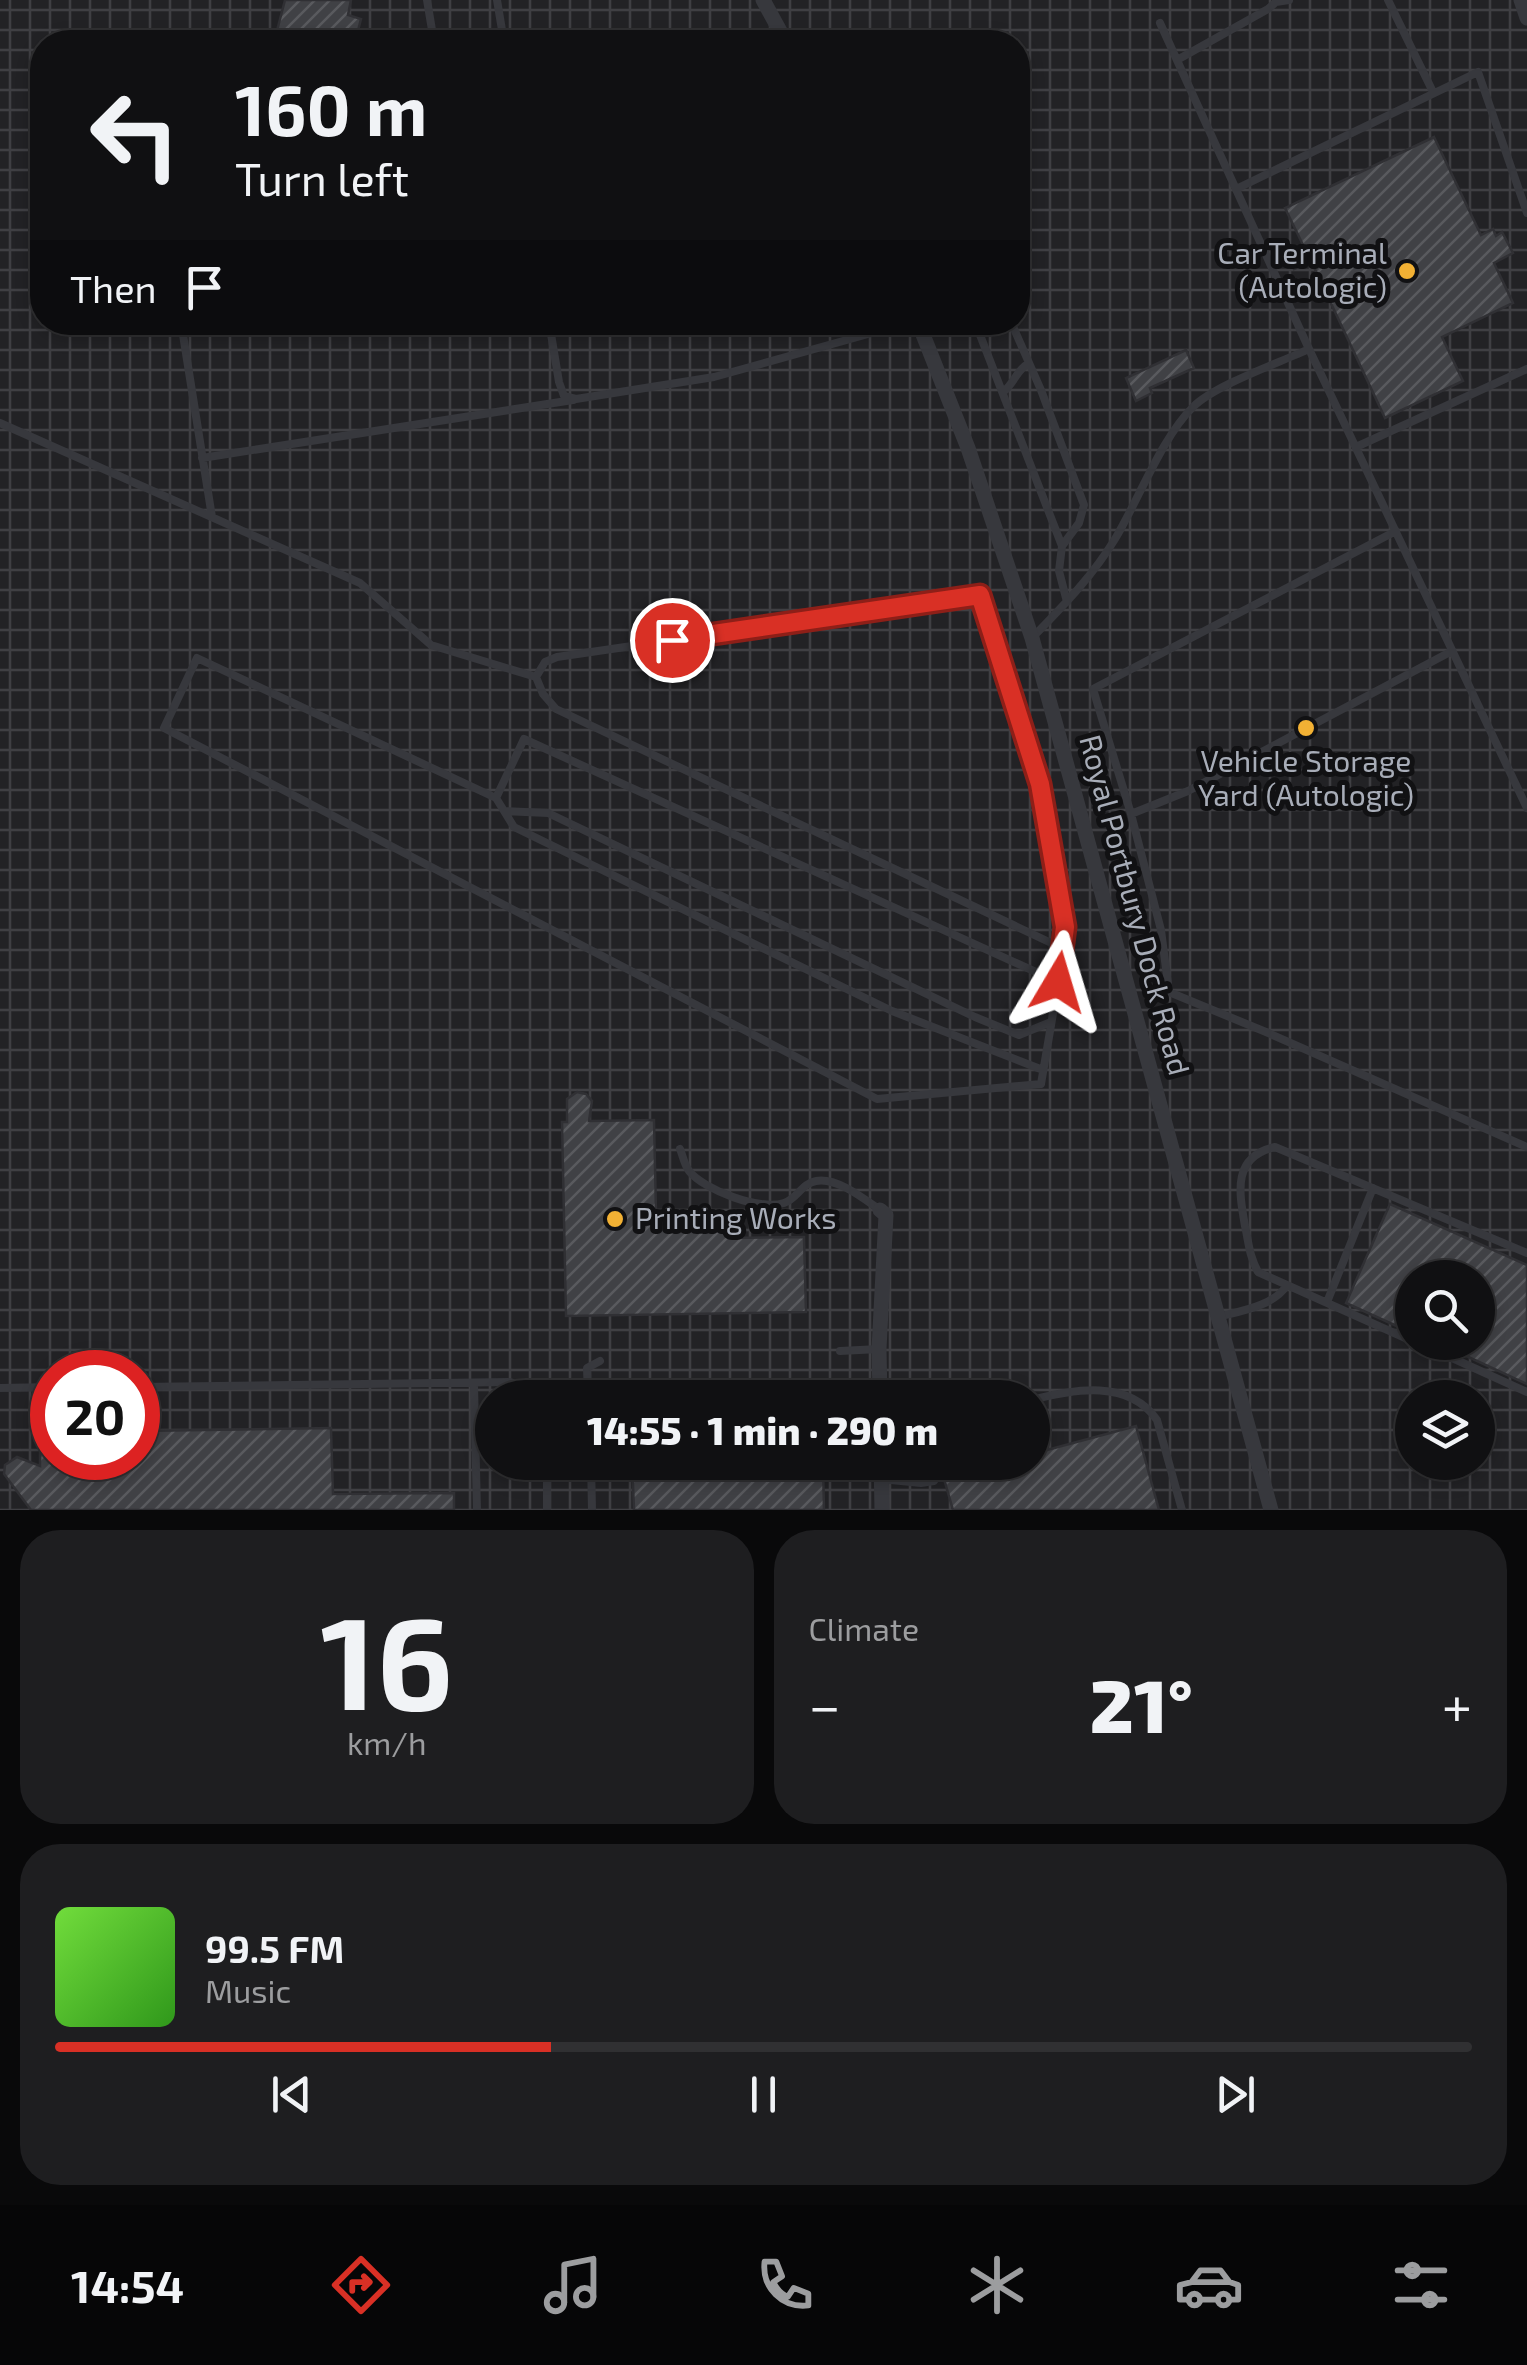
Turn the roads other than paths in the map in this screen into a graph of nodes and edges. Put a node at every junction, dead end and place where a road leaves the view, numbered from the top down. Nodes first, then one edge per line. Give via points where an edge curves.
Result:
1 (427, 0) edge
2 (497, 0) edge
3 (763, 0) edge
4 (1289, 0) edge
5 (1388, 0) edge
6 (1522, 0) edge
7 (1276, 1) edge
8 (1527, 18) edge
9 (1160, 23) dead end
10 (432, 30) edge
11 (502, 30) edge
12 (779, 30) edge
13 (1177, 60) junction
14 (1433, 92) junction
15 (1236, 188) junction
16 (1527, 214) edge
17 (183, 335) edge
18 (551, 335) edge
19 (868, 335) edge
20 (920, 335) edge
21 (979, 335) edge
22 (1017, 335) edge
23 (1309, 350) junction
24 (1029, 363) junction
25 (1527, 368) edge
26 (1003, 392) junction
27 (576, 399) junction
28 (0, 423) edge
29 (1356, 448) junction
30 (202, 458) junction
31 (212, 517) junction
32 (1396, 531) junction
33 (1062, 546) junction
34 (1067, 602) junction
35 (1032, 638) junction
36 (1452, 651) junction
37 (536, 677) junction
38 (496, 798) junction
39 (1527, 808) edge
40 (505, 811) junction
41 (1132, 814) junction
42 (1064, 949) junction
43 (1058, 982) junction
44 (1052, 1022) junction
45 (1043, 1070) junction
46 (1527, 1148) edge
47 (680, 1149) dead end
48 (1373, 1188) junction
49 (880, 1210) joint
50 (1527, 1254) edge
51 (1287, 1285) junction
52 (1327, 1302) junction
53 (1218, 1317) junction
54 (1395, 1333) edge
55 (879, 1349) junction
56 (840, 1351) dead end
57 (1455, 1360) edge
58 (600, 1362) dead end
59 (587, 1380) edge
60 (880, 1380) edge
61 (474, 1384) joint
62 (30, 1387) edge
63 (160, 1387) edge
64 (0, 1388) edge
65 (1527, 1392) edge
66 (1050, 1396) edge
67 (547, 1480) edge
68 (591, 1480) edge
69 (881, 1480) edge
70 (477, 1510) edge
71 (548, 1510) edge
72 (592, 1510) edge
73 (882, 1510) edge
74 (1182, 1510) edge
75 (1271, 1510) edge

1 - 10 lane
2 - 11 lane
3 - 12 street
4 - 7 lane
5 - 14 lane
6 - 8 street
7 - 13 lane
9 - 13 lane
13 - 15 lane
14 - 15 lane
14 - 16 lane via 1478,72
15 - 23 lane
17 - 30 lane
18 - 27 lane via 558,382 564,396
19 - 27 lane via 714,378
20 - 35 street, Royal Portbury Dock Road via 968,448
21 - 26 lane
22 - 24 lane
23 - 29 lane
23 - 34 lane via 1194,406 1109,549
24 - 26 lane
24 - 33 lane via 1084,505
25 - 29 lane
26 - 33 lane
27 - 30 lane
28 - 31 lane
29 - 32 lane
30 - 31 lane
31 - 37 lane via 360,584 431,645
32 - 36 lane
32 - 41 lane via 1092,688
33 - 34 lane via 1059,571
34 - 35 lane
35 - 53 street, Royal Portbury Dock Road
36 - 39 lane
36 - 41 lane
37 - 42 lane via 556,710
37 - 42 lane via 556,656 980,595 1040,784
38 - 40 lane
38 - 43 lane via 524,738
38 - 45 lane via 198,658 164,728 877,1098 1041,1084
40 - 44 lane via 548,813 1019,1035
40 - 45 lane via 514,827 892,1011
41 - 46 lane via 1162,930 1169,992
42 - 43 lane
43 - 44 lane
44 - 45 lane
47 - 49 lane via 692,1174 728,1194 778,1205 824,1181
48 - 50 lane
48 - 51 lane via 1275,1147 1248,1164 1238,1192 1249,1256 1258,1272
48 - 52 lane
49 - 55 street via 886,1214
51 - 52 lane
51 - 53 lane via 1281,1295
52 - 54 lane
53 - 75 street, Royal Portbury Dock Road
55 - 56 lane
55 - 60 street
57 - 65 lane
58 - 59 lane via 587,1368
61 - 63 lane
61 - 70 lane
62 - 64 lane
66 - 74 lane via 1126,1394 1149,1408
67 - 71 lane
68 - 72 lane
69 - 73 street

